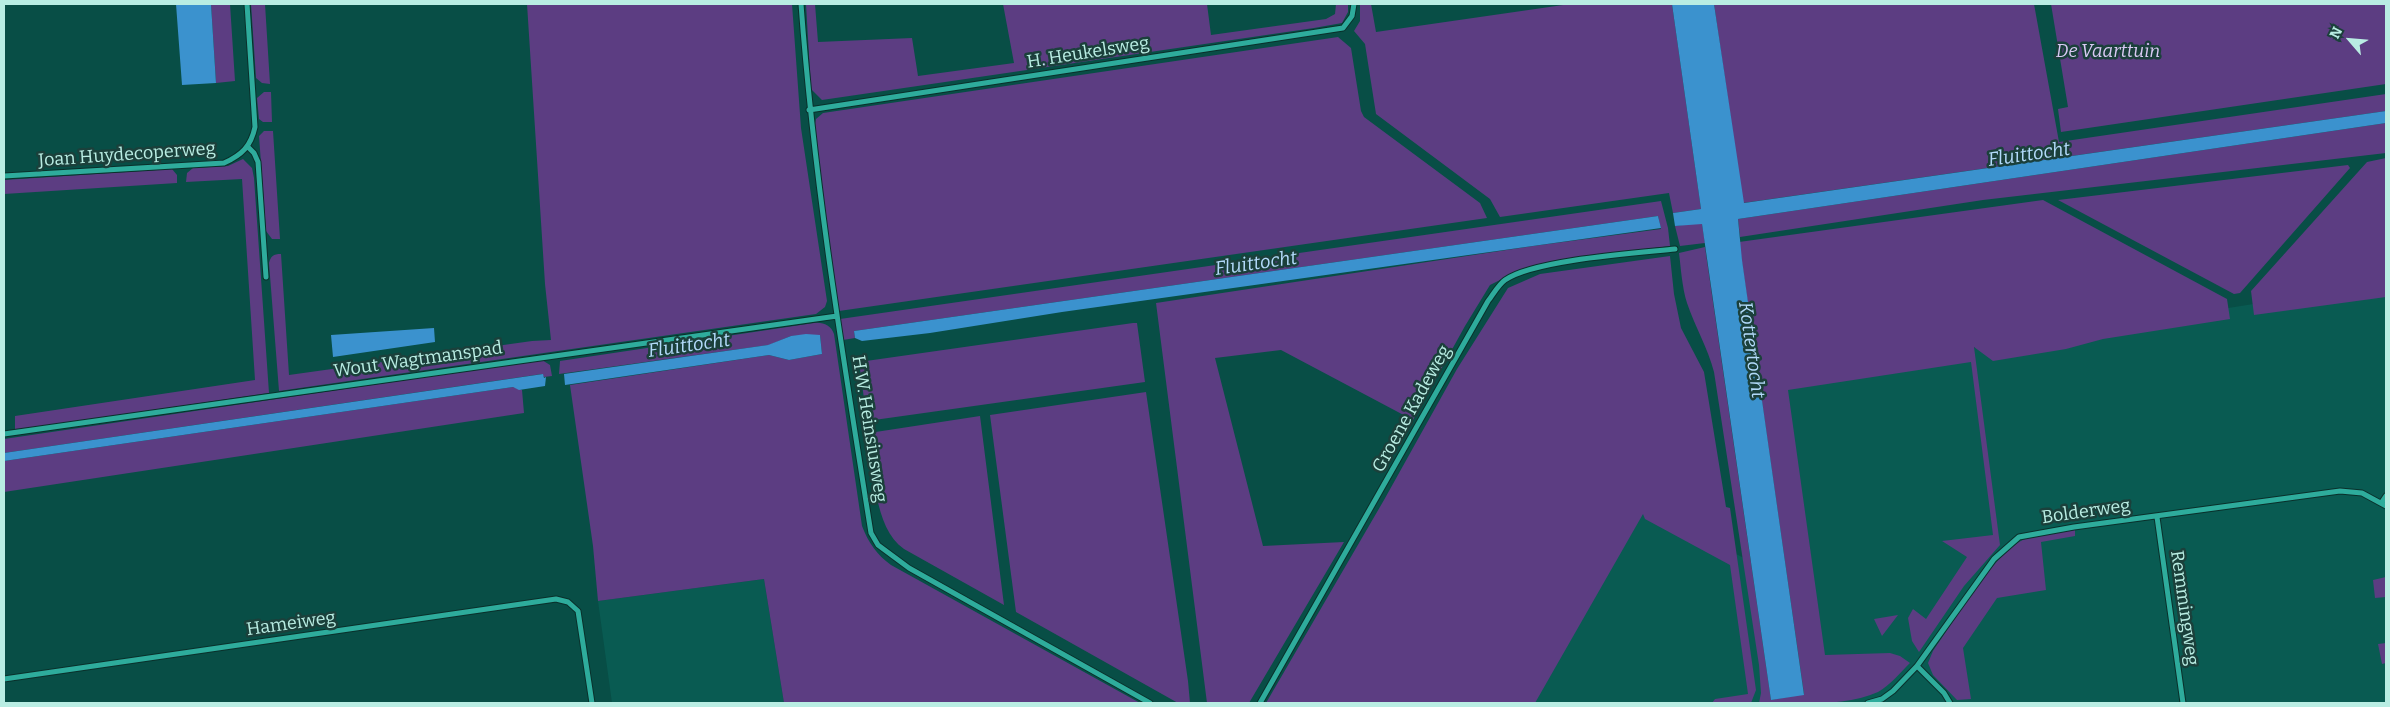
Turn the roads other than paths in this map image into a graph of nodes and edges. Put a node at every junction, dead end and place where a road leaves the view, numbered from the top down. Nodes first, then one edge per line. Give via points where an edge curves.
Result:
1 (247, 4) edge
2 (801, 4) edge
3 (1354, 4) edge
4 (809, 110) junction
5 (248, 147) junction
6 (4, 176) edge
7 (1675, 249) dead end
8 (266, 278) dead end
9 (837, 316) junction
10 (4, 434) edge
11 (2386, 496) edge
12 (2384, 504) edge
13 (2157, 517) junction
14 (1918, 666) junction
15 (4, 679) edge
16 (592, 703) edge
17 (1150, 703) edge
18 (1260, 703) edge
19 (1868, 703) edge
20 (1950, 703) edge
21 (2183, 703) edge

1 - 5 street via 255,127
2 - 4 street, H.W. Heinsiusweg
3 - 4 street, H. Heukelsweg via 1352,16 1343,28
4 - 9 street, H.W. Heinsiusweg
5 - 6 street, Joan Huydecoperweg via 224,163
5 - 8 street via 258,162
7 - 18 street, Groene Kadeweg via 1568,262 1516,274 1504,281 1488,301
9 - 10 street, Wout Wagtmanspad
9 - 17 street, H.W. Heinsiusweg via 871,533 878,545 909,568
11 - 12 street, Bolderweg
12 - 13 street, Bolderweg via 2362,493 2340,491
13 - 14 street, Bolderweg via 2020,537 1994,559
13 - 21 street, Remmingweg
14 - 19 street, Bolderweg via 1894,691
14 - 20 street
15 - 16 street, Hameiweg via 556,599 568,602 578,611

